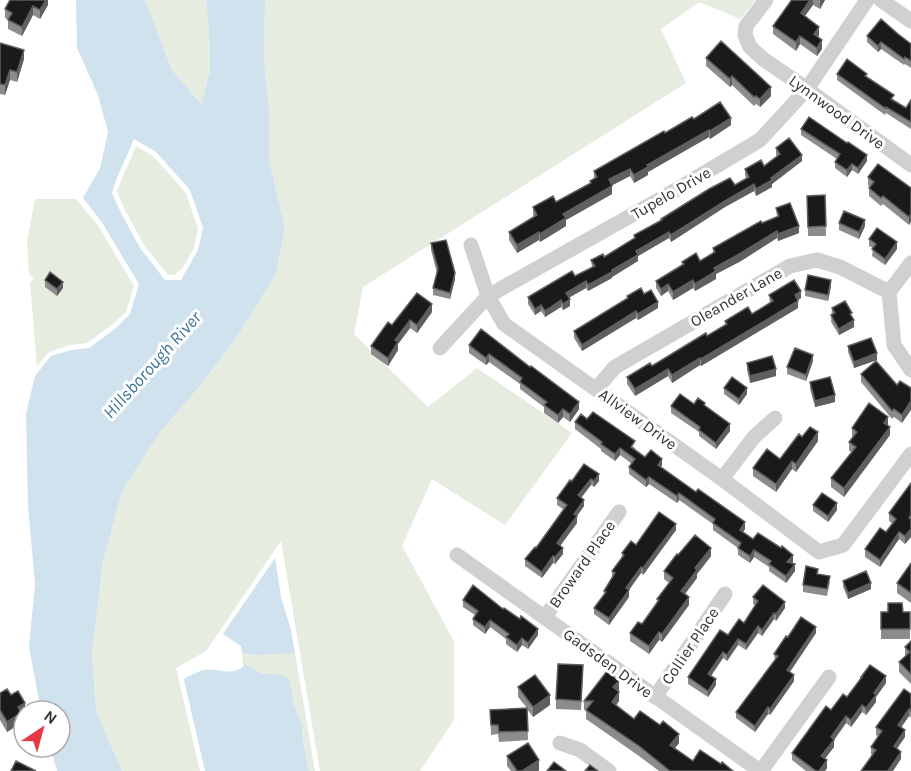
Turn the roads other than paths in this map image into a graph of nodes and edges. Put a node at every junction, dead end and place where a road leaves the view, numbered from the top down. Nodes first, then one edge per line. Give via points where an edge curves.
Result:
1 (766, 0) edge
2 (867, 0) edge
3 (881, 0) edge
4 (911, 21) edge
5 (807, 89) junction
6 (911, 165) edge
7 (471, 245) dead end
8 (911, 263) edge
9 (889, 292) junction
10 (488, 296) junction
11 (440, 348) dead end
12 (911, 370) edge
13 (596, 389) junction
14 (775, 418) dead end
15 (911, 454) edge
16 (722, 479) junction
17 (619, 512) dead end
18 (457, 555) dead end
19 (726, 594) dead end
20 (545, 617) junction
21 (829, 677) dead end
22 (655, 697) junction
23 (560, 743) dead end
24 (609, 771) edge
25 (760, 771) edge

1 - 5 street, Lynnwood Drive via 746,26 750,47
2 - 5 street, Tupelo Drive
3 - 4 street
5 - 6 street, Lynnwood Drive
5 - 10 street, Tupelo Drive via 760,140
7 - 10 street, Allview Drive
8 - 9 street
9 - 12 street via 894,345
9 - 13 street, Oleander Lane via 818,260 790,266 615,367
10 - 11 street, Tupelo Drive
10 - 13 street, Allview Drive via 504,324
13 - 16 street, Allview Drive
14 - 16 street via 754,436
15 - 16 street, Allview Drive via 843,545 819,552
17 - 20 street, Broward Place
18 - 20 street, Gadsden Drive
19 - 22 street, Collier Place
20 - 22 street, Gadsden Drive
21 - 25 street
22 - 25 street, Gadsden Drive
23 - 24 street via 580,750

